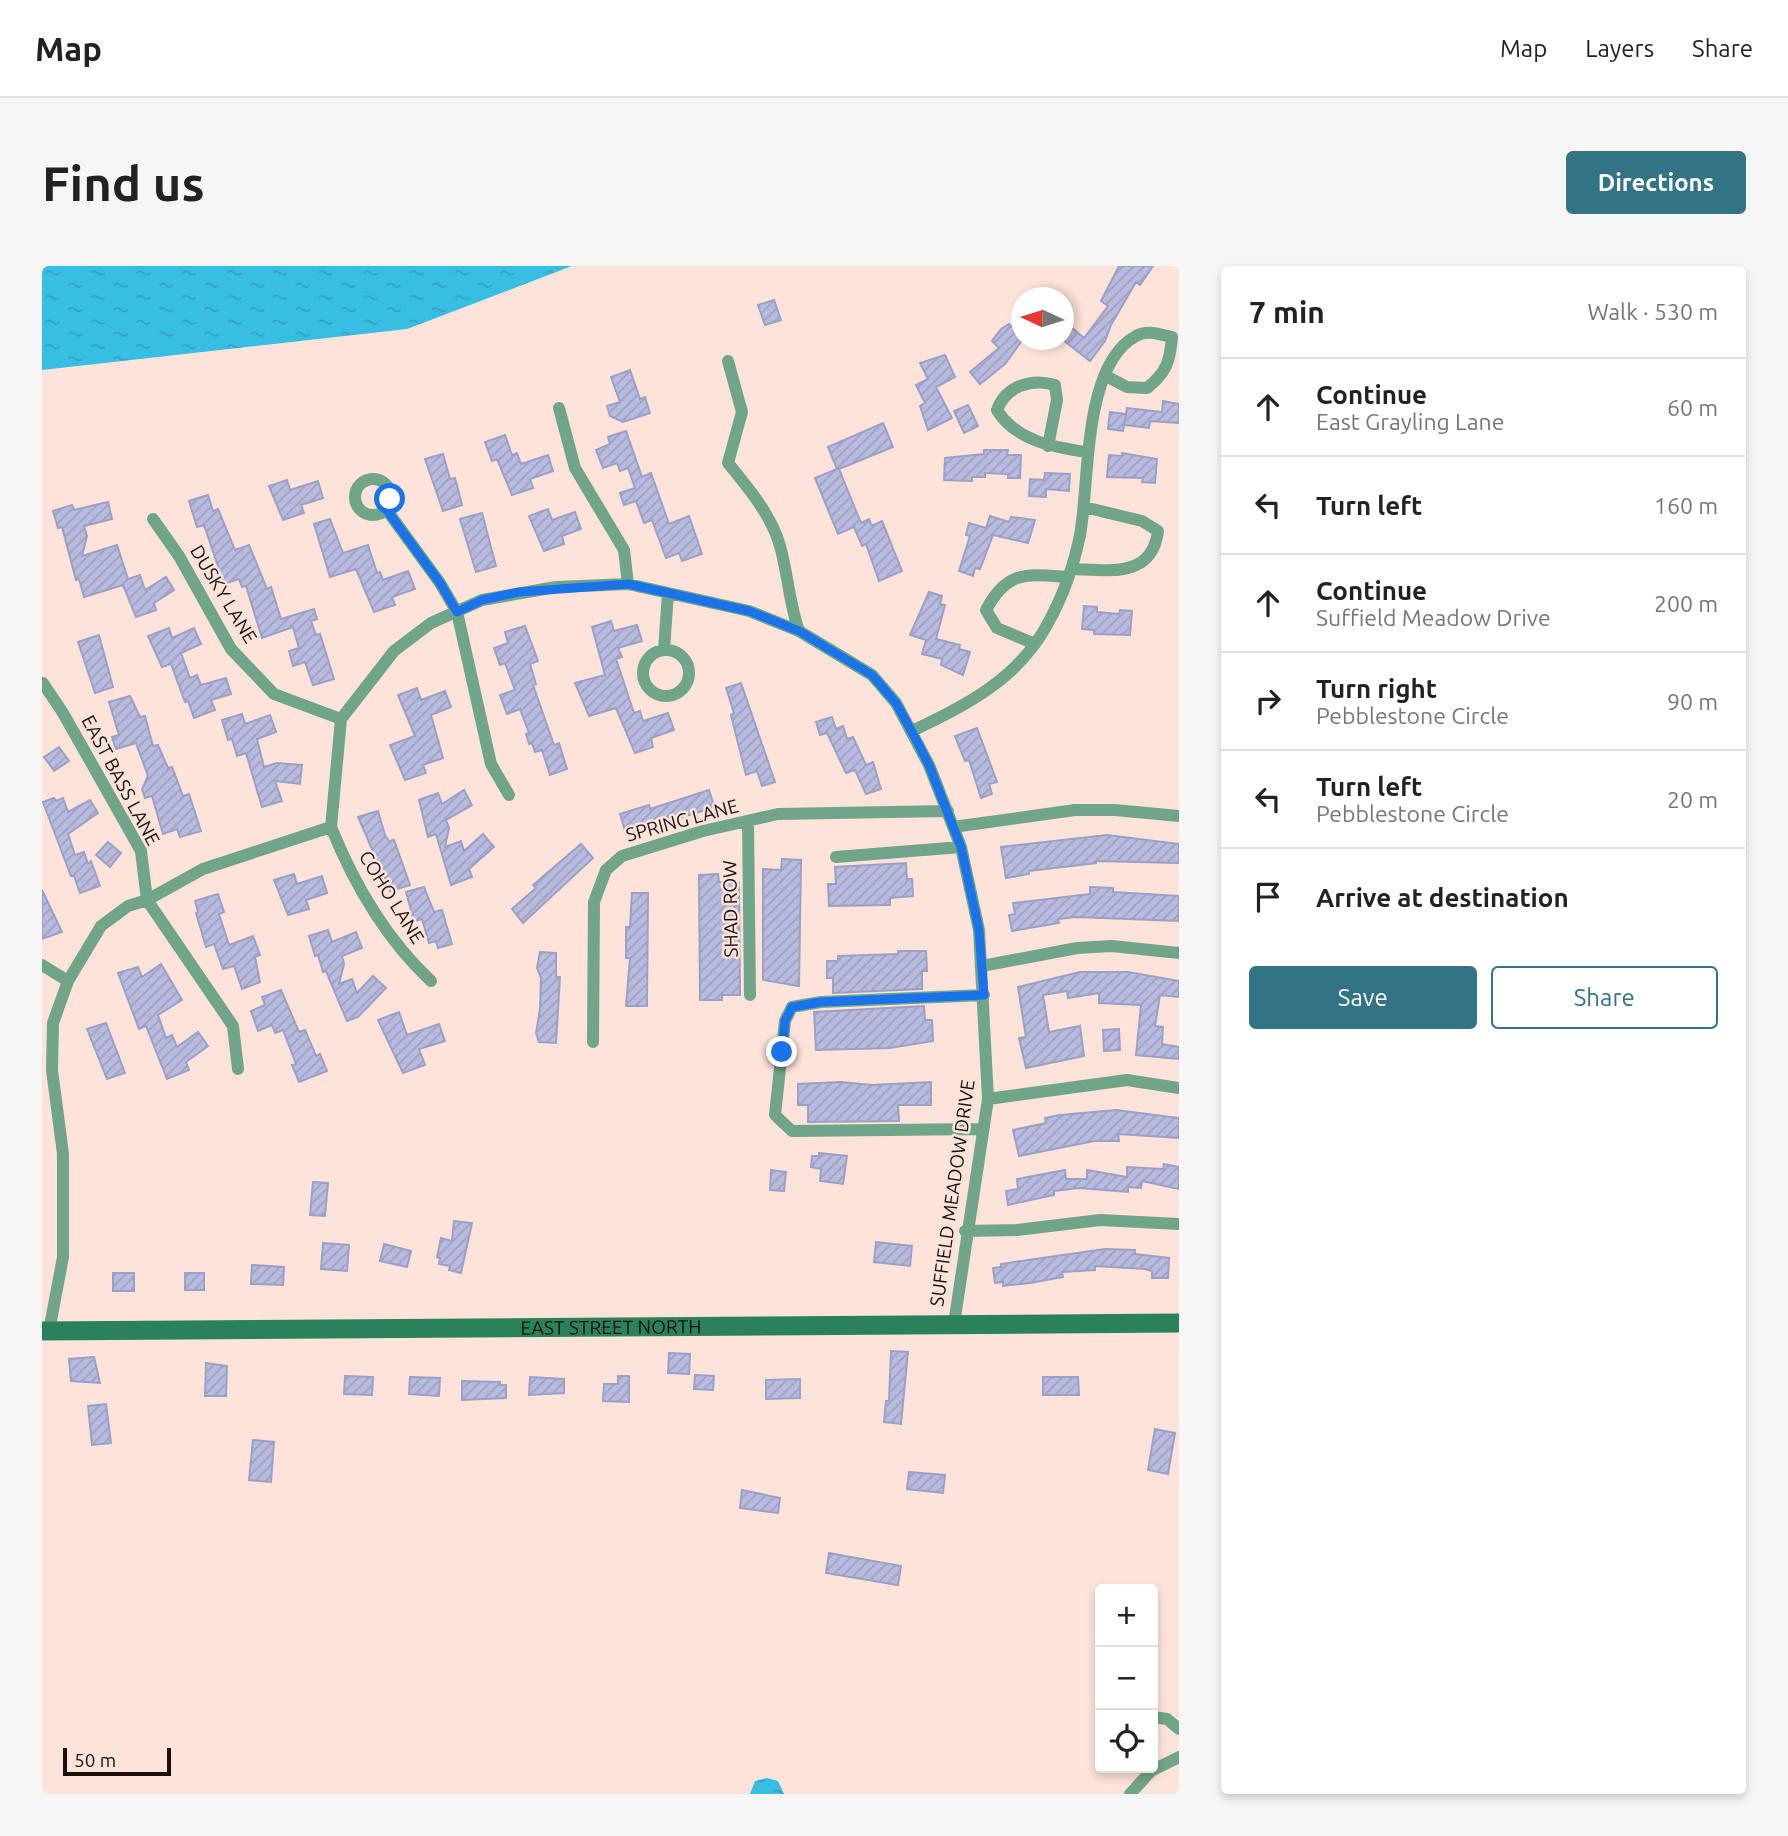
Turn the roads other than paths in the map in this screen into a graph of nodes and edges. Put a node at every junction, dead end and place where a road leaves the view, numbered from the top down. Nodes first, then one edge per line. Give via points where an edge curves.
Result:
1 (728, 361) dead end
2 (1106, 376) junction
3 (559, 408) dead end
4 (1048, 446) junction
5 (1086, 452) junction
6 (1084, 507) junction
7 (386, 509) dead end
8 (153, 519) dead end
9 (1069, 573) junction
10 (628, 584) junction
11 (667, 593) junction
12 (457, 612) junction
13 (799, 631) junction
14 (1035, 644) junction
15 (664, 650) dead end
16 (43, 683) edge
17 (341, 719) junction
18 (912, 732) junction
19 (509, 795) dead end
20 (948, 811) junction
21 (1179, 816) edge
22 (748, 822) junction
23 (331, 827) junction
24 (953, 827) junction
25 (961, 847) junction
26 (836, 858) dead end
27 (147, 900) junction
28 (1179, 953) edge
29 (42, 965) edge
30 (982, 966) junction
31 (68, 981) junction
32 (431, 981) dead end
33 (750, 995) dead end
34 (984, 995) junction
35 (593, 1042) dead end
36 (238, 1069) dead end
37 (1179, 1088) edge
38 (988, 1099) junction
39 (983, 1129) junction
40 (1179, 1224) edge
41 (965, 1231) junction
42 (1179, 1323) edge
43 (954, 1324) junction
44 (46, 1331) edge
45 (1158, 1718) edge
46 (1179, 1730) edge
47 (1179, 1757) edge
48 (1158, 1766) edge
49 (1145, 1773) edge
50 (1130, 1794) edge

1 - 13 street via 742,411 728,463 770,518
2 - 2 street via 1117,351 1137,335 1150,332 1172,337 1170,363 1147,388 1127,387
2 - 5 street
3 - 10 street via 575,468 624,550
4 - 4 street via 1020,432 997,410 1002,397 1017,386 1042,381 1055,385 1057,400
4 - 5 street
5 - 6 street
6 - 9 street
6 - 9 street via 1142,521 1158,531 1156,547 1146,561 1129,568
7 - 12 street
8 - 17 street, DUSKY LANE via 179,555 232,649 274,694
9 - 14 street via 1049,623
9 - 14 street via 1028,574 1010,580 996,591 986,610 997,628
10 - 11 street, SUFFIELD MEADOW DRIVE
10 - 12 street, SUFFIELD MEADOW DRIVE via 519,592 482,600
11 - 13 street, SUFFIELD MEADOW DRIVE via 749,611
11 - 15 street
12 - 17 street, SUFFIELD MEADOW DRIVE via 431,623 394,651
12 - 19 street via 491,764
13 - 18 street, SUFFIELD MEADOW DRIVE via 872,675 896,703
14 - 18 street via 1004,680 969,704
16 - 27 street, EAST BASS LANE via 141,851
17 - 23 street
18 - 20 street, SUFFIELD MEADOW DRIVE
20 - 22 street, SPRING LANE via 778,814
20 - 24 street, SUFFIELD MEADOW DRIVE
21 - 24 street via 1075,810
22 - 33 street, SHAD ROW
22 - 35 street, SPRING LANE via 622,856 606,870 594,902
23 - 27 street via 203,869
23 - 32 street, COHO LANE via 348,871 396,944
24 - 25 street, SUFFIELD MEADOW DRIVE
25 - 26 street
25 - 30 street, SUFFIELD MEADOW DRIVE via 973,893
27 - 31 street via 128,906 101,926
27 - 36 street via 233,1026
28 - 30 street via 1077,947
29 - 31 street
30 - 34 street, SUFFIELD MEADOW DRIVE
31 - 44 street via 53,1023 52,1070 63,1154 63,1257
34 - 38 street, SUFFIELD MEADOW DRIVE
34 - 39 street via 792,1007 785,1021 775,1115 792,1131
37 - 38 street via 1127,1080
38 - 39 street, SUFFIELD MEADOW DRIVE
39 - 41 street, SUFFIELD MEADOW DRIVE
40 - 41 street via 1100,1220
41 - 43 street, SUFFIELD MEADOW DRIVE
42 - 43 main road, EAST STREET NORTH
43 - 44 main road, EAST STREET NORTH
45 - 46 street
47 - 48 street
49 - 50 street

